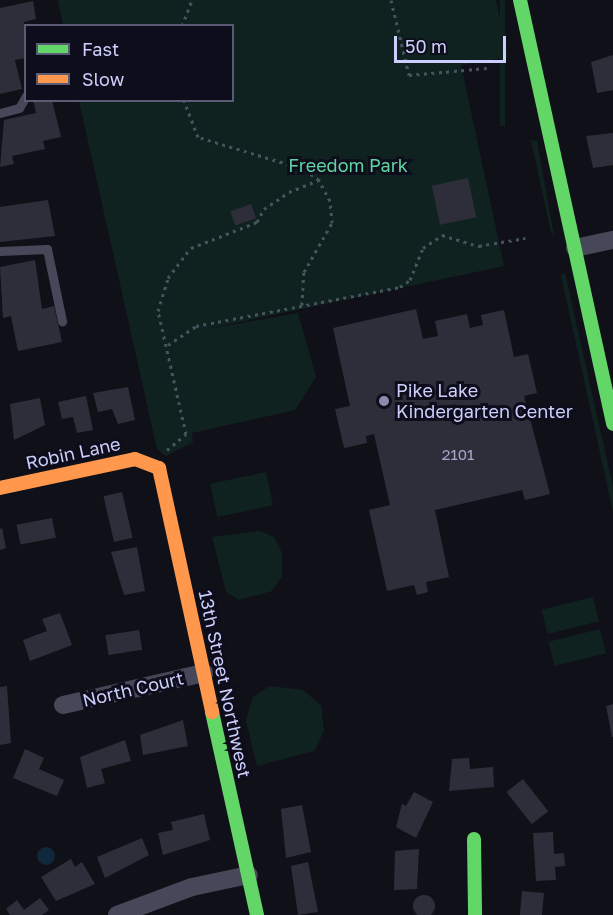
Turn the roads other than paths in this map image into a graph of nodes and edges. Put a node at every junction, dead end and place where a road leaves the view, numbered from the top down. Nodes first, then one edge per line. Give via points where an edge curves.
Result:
1 (520, 0) edge
2 (24, 99) edge
3 (0, 113) edge
4 (613, 240) edge
5 (575, 248) junction
6 (0, 251) edge
7 (62, 321) dead end
8 (613, 424) edge
9 (153, 464) joint
10 (0, 488) edge
11 (204, 674) junction
12 (63, 705) dead end
13 (474, 839) dead end
14 (249, 874) junction
15 (117, 915) edge
16 (257, 915) edge
17 (475, 915) edge

1 - 5 street
2 - 3 lane via 19,108
4 - 5 street
5 - 8 street
6 - 7 lane via 47,249
9 - 10 street, Robin Lane via 135,459
9 - 11 street, 13th Street Northwest via 162,476
11 - 12 street, North Court
11 - 14 street, 13th Street Northwest
13 - 17 street
14 - 15 street via 192,887
14 - 16 street, 13th Street Northwest

